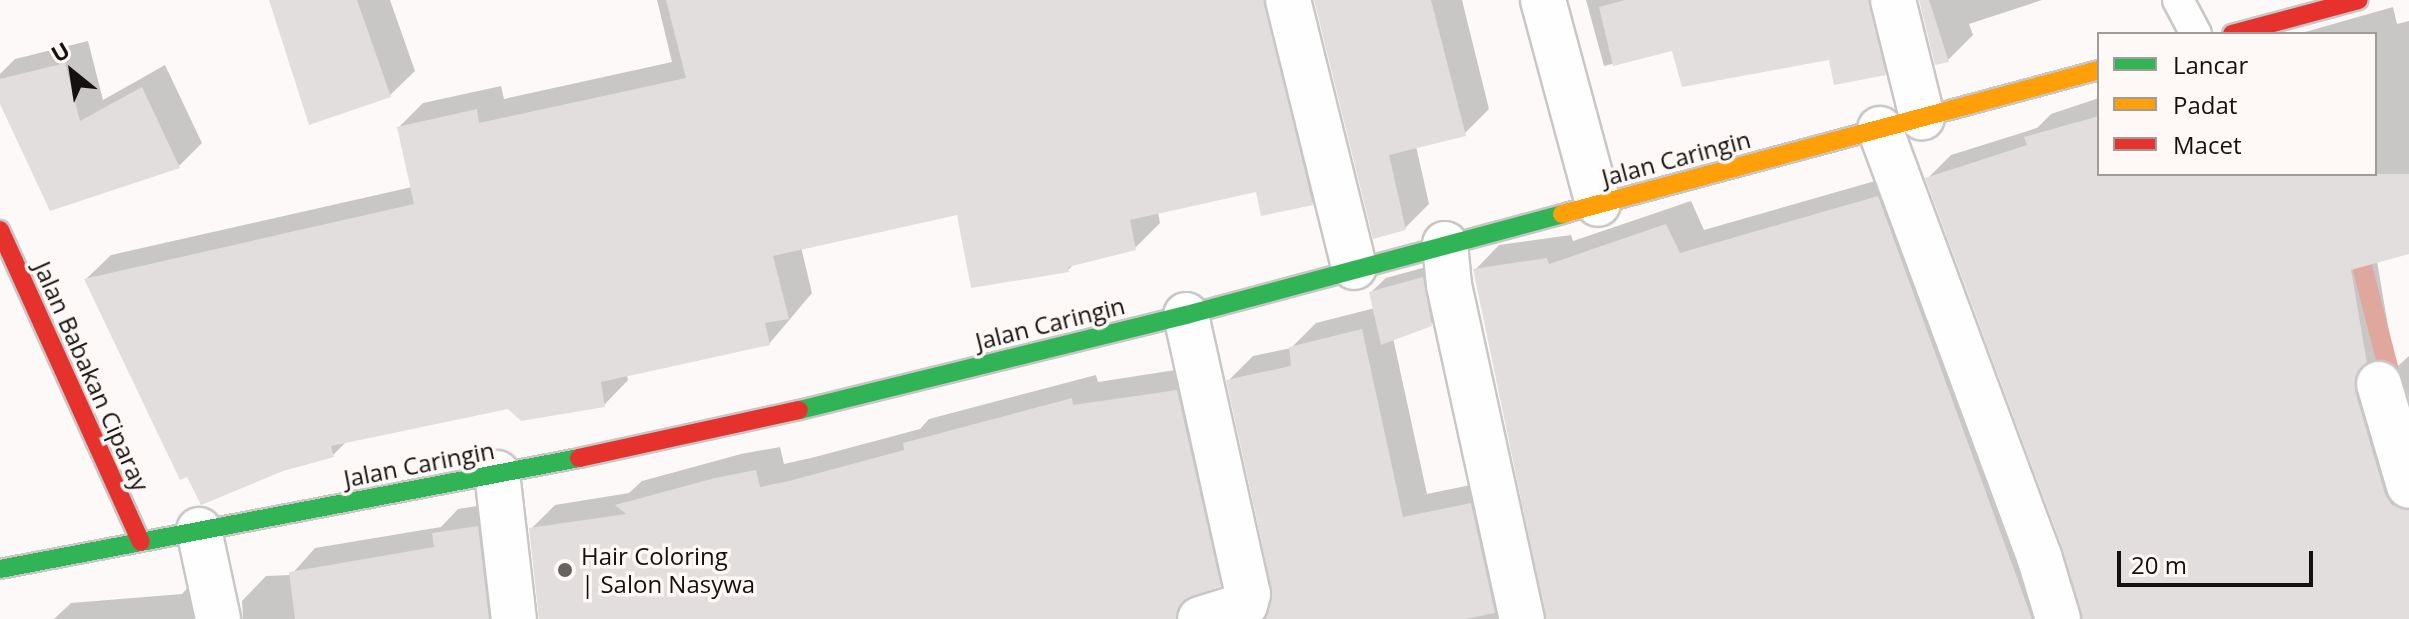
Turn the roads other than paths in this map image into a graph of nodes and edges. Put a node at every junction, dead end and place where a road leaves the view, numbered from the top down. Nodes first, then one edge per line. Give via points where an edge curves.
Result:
1 (1288, 0) edge
2 (1543, 0) edge
3 (1893, 0) edge
4 (2178, 0) edge
5 (2359, 0) edge
6 (2195, 32) edge
7 (2240, 32) edge
8 (2097, 71) edge
9 (1922, 117) junction
10 (1880, 129) junction
11 (1598, 204) junction
12 (0, 230) edge
13 (1445, 244) junction
14 (1354, 267) junction
15 (1186, 315) junction
16 (2379, 384) dead end
17 (497, 473) junction
18 (2409, 486) edge
19 (199, 530) junction
20 (141, 542) junction
21 (0, 569) edge
22 (218, 619) edge
23 (514, 619) edge
24 (1200, 619) edge
25 (1522, 619) edge
26 (2058, 619) edge

1 - 14 street
2 - 11 street
3 - 9 street
4 - 6 lane
5 - 7 main road
8 - 9 main road, Jalan Caringin
9 - 10 main road, Jalan Caringin
10 - 11 main road, Jalan Caringin
10 - 26 street
11 - 13 main road, Jalan Caringin
12 - 20 main road, Jalan Babakan Ciparay
13 - 14 main road, Jalan Caringin
13 - 25 street via 1449,285
14 - 15 main road, Jalan Caringin
15 - 17 main road, Jalan Caringin via 691,436
15 - 24 street via 1248,594 1245,605
16 - 18 street
17 - 19 main road, Jalan Caringin
17 - 23 street
19 - 20 main road, Jalan Caringin
19 - 22 street
20 - 21 main road, Jalan Caringin

